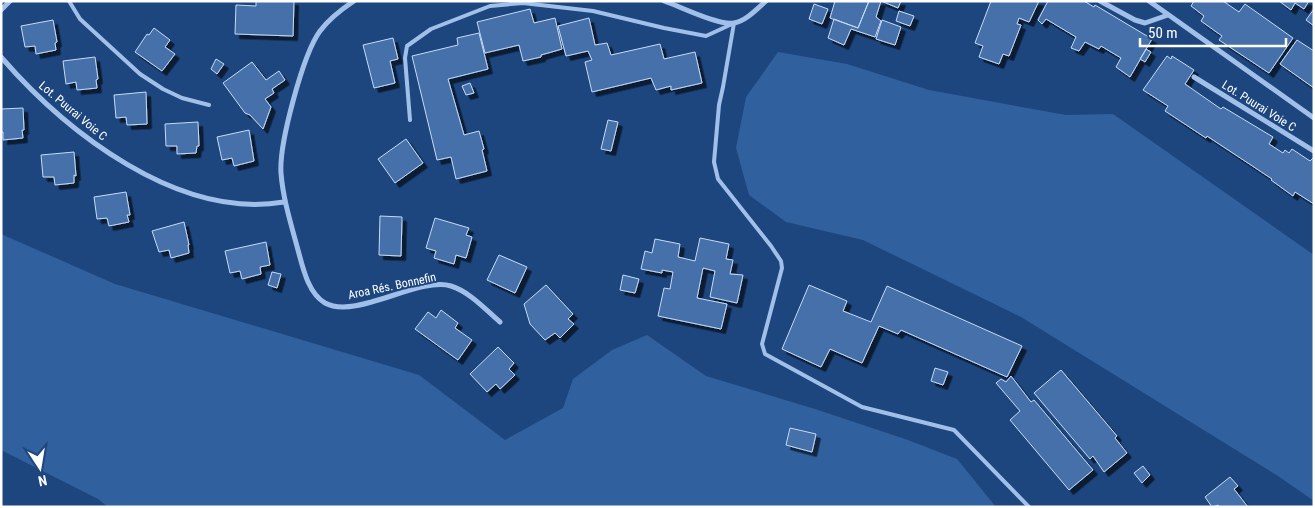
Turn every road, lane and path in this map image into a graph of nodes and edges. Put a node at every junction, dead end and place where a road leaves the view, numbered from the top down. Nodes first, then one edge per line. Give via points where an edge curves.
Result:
1 (10, 1) edge
2 (69, 1) edge
3 (354, 1) edge
4 (664, 1) edge
5 (766, 1) edge
6 (1100, 1) edge
7 (1149, 1) edge
8 (1, 10) edge
9 (1168, 15) junction
10 (734, 23) junction
11 (1, 56) edge
12 (1194, 77) dead end
13 (209, 105) dead end
14 (1314, 118) edge
15 (410, 120) dead end
16 (1314, 151) edge
17 (284, 202) junction
18 (500, 322) dead end
19 (1029, 507) edge

1 - 8 street
2 - 13 lane via 80,19 140,74 182,98
3 - 17 street via 320,30 308,52 283,147 280,170
4 - 10 street via 717,21
5 - 10 street
6 - 9 street via 1145,23
7 - 9 street, Lot. Puurai Voie C
9 - 14 street, Lot. Puurai Voie C
10 - 15 lane via 706,36 557,5 523,3 490,6 431,29 407,46
10 - 19 lane via 719,105 714,162 718,179 781,261 782,268 762,344 765,354 862,407 954,430
11 - 17 street, Lot. Puurai Voie C via 78,131 142,173 209,198 263,206
12 - 16 street, Lot. Puurai Voie C
17 - 18 street, Aroa Rés. Bonnefin via 312,291 325,303 340,307 416,289 451,286 471,297

